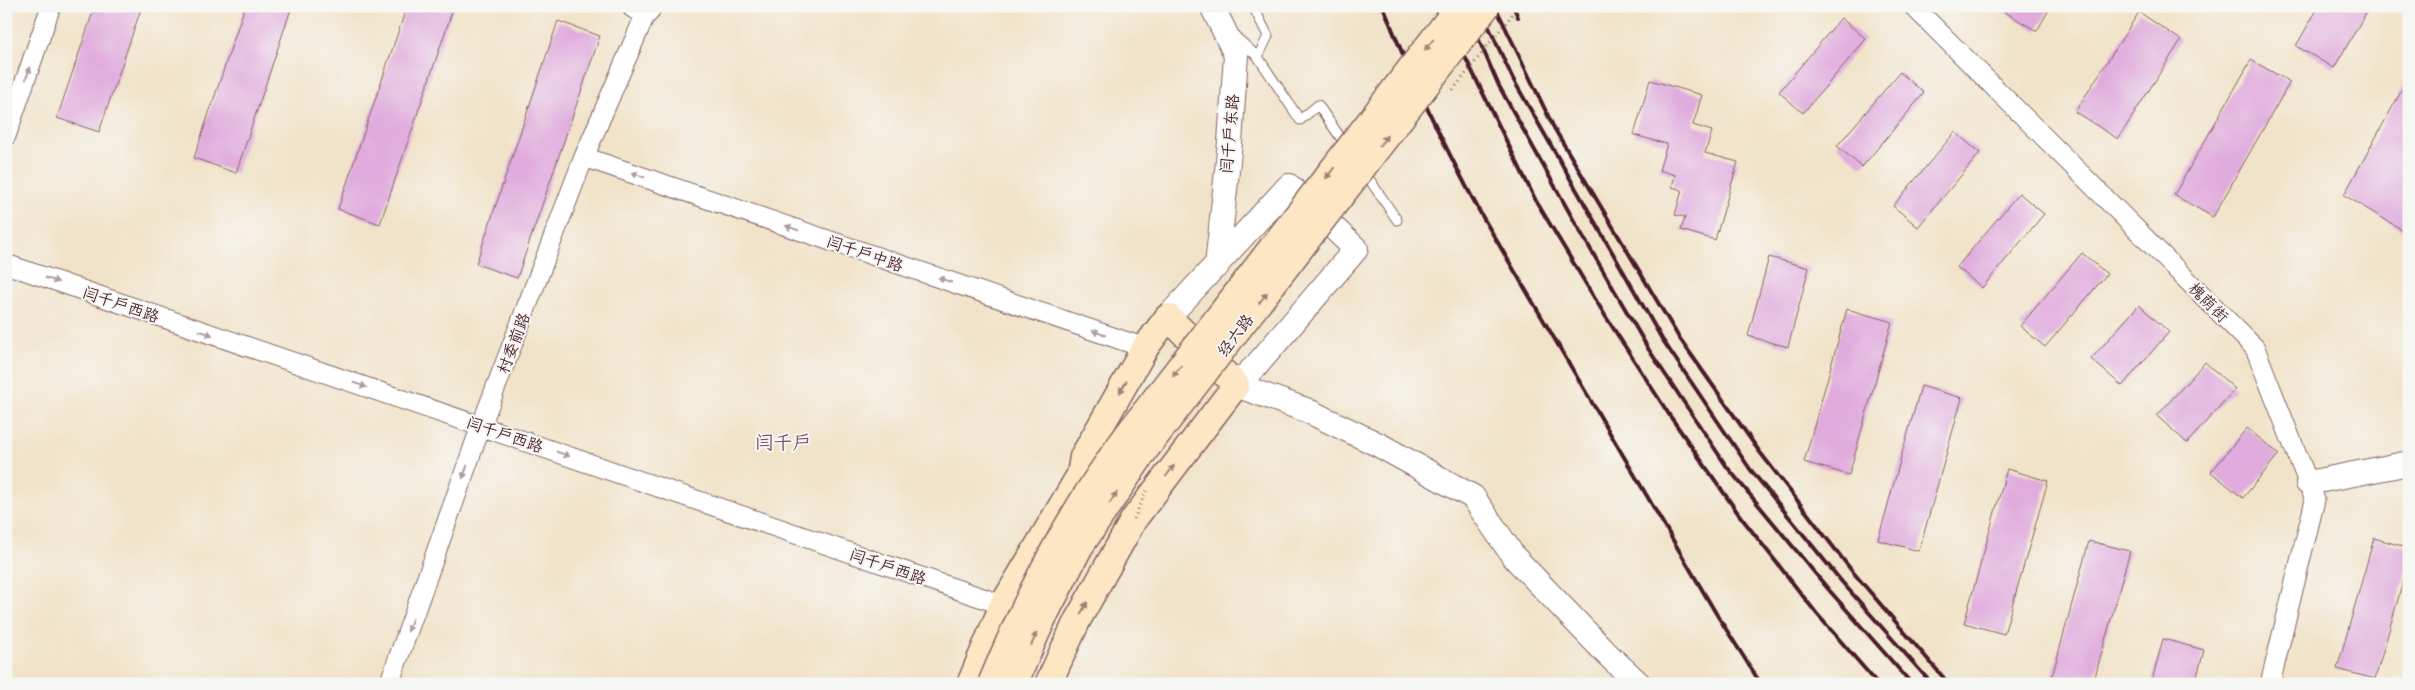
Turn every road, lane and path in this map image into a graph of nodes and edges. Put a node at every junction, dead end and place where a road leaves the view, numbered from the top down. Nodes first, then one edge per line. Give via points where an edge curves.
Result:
1 (51, 6) edge
2 (1212, 6) edge
3 (1252, 6) edge
4 (1459, 6) edge
5 (1487, 6) edge
6 (1914, 6) edge
7 (643, 8) edge
8 (1224, 30) junction
9 (1258, 57) junction
10 (6, 136) edge
11 (1352, 154) dead end
12 (584, 157) junction
13 (1357, 162) dead end
14 (1396, 220) dead end
15 (6, 264) edge
16 (1217, 266) junction
17 (1168, 317) junction
18 (1145, 348) junction
19 (1236, 385) junction
20 (481, 426) junction
21 (2409, 463) edge
22 (2308, 483) junction
23 (1003, 605) junction
24 (389, 684) edge
25 (970, 684) edge
26 (991, 684) edge
27 (1014, 684) edge
28 (1048, 684) edge
29 (1639, 684) edge
30 (2270, 684) edge

10 -> 1 street
2 - 8 street, 闫千户东路
3 - 9 lane via 1268,36
4 -> 26 main road, 经六路, bridge via 1102,470 1073,514 1023,609
27 -> 5 main road, 经六路, bridge via 1079,548 1145,450
6 - 22 street, 槐荫街 via 2255,348
7 - 12 street, 村委前路
8 - 9 lane
8 - 16 street, 闫千户东路 via 1236,55
9 - 11 lane via 1300,120 1318,105
18 -> 12 street, 闫千户中路
12 - 20 street, 村委前路
13 - 14 lane
15 -> 20 street, 闫千户西路
16 - 17 street
16 - 19 street via 1289,186 1356,249
17 - 18 main road
17 - 19 main road
18 -> 23 main road via 1083,457 1080,475
28 -> 19 main road via 1077,621 1134,519
19 - 29 street via 1306,410 1473,497 1514,557
20 -> 23 street, 闫千户西路
20 -> 24 street, 村委前路
21 - 22 street
22 - 30 street, 槐荫街 via 2315,500
23 - 25 main road

